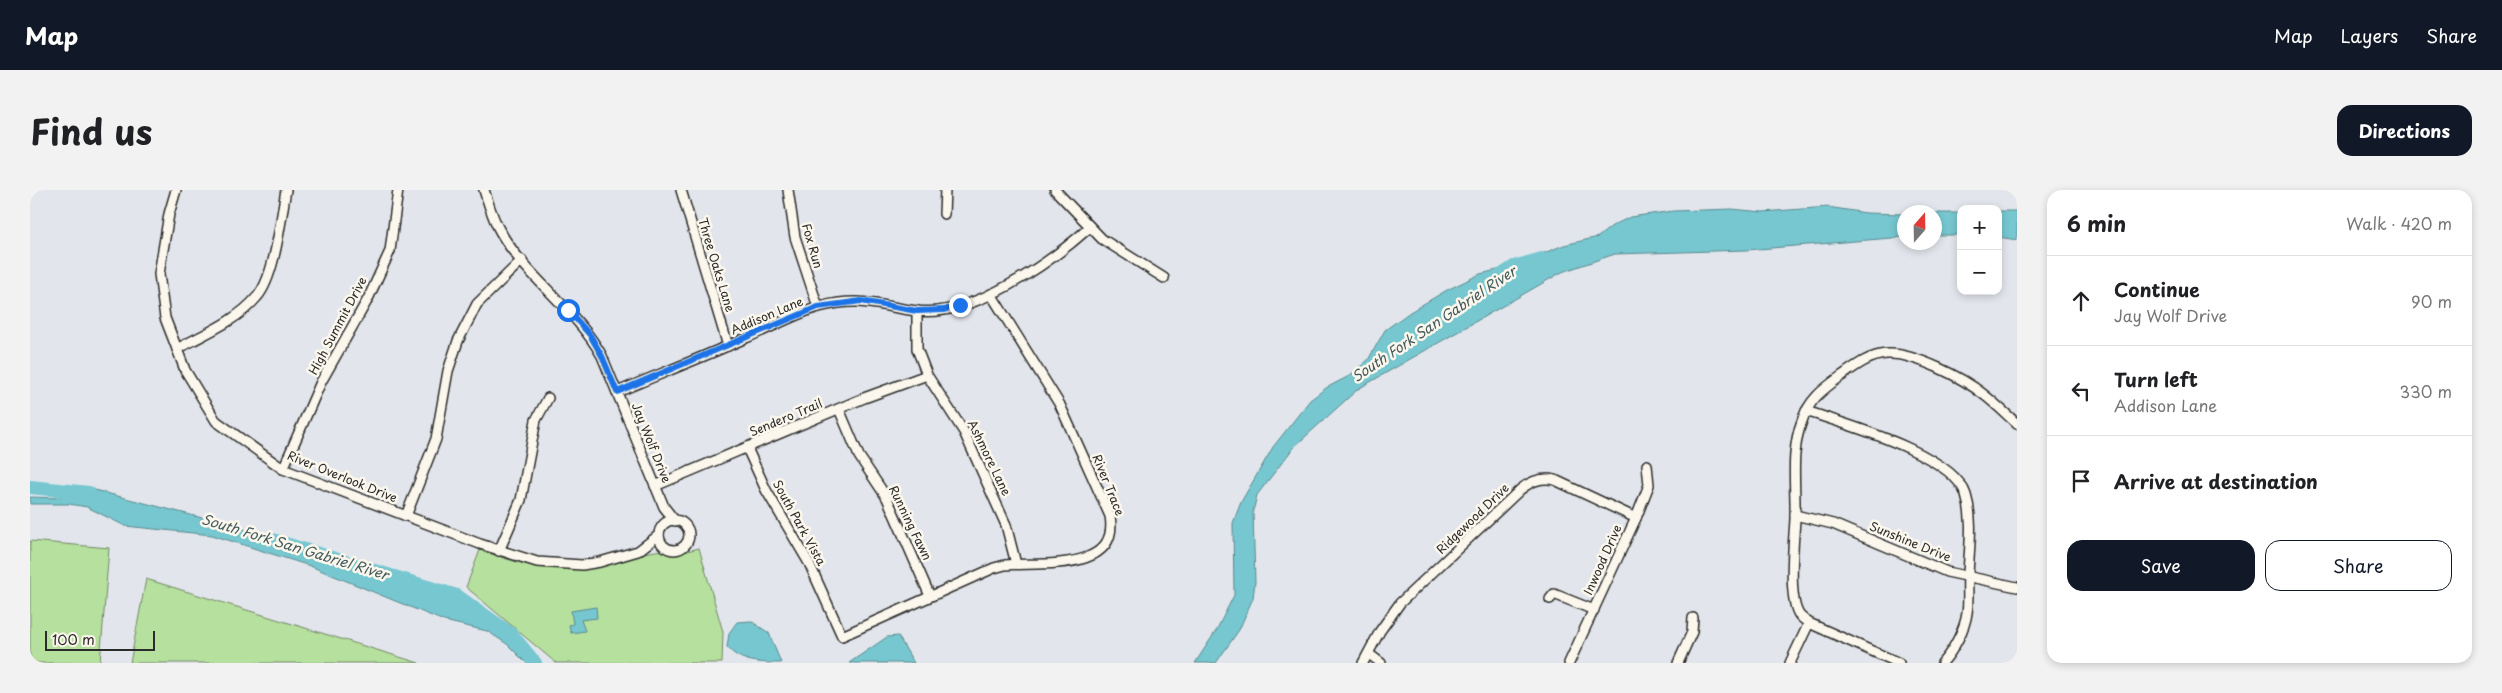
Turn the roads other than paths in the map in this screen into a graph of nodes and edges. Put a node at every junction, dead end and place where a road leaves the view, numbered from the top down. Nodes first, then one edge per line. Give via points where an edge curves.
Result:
1 (176, 190) edge
2 (286, 190) edge
3 (398, 190) edge
4 (484, 190) edge
5 (681, 190) edge
6 (788, 190) edge
7 (945, 190) edge
8 (1055, 190) edge
9 (944, 214) dead end
10 (1090, 227) junction
11 (522, 260) junction
12 (1164, 278) dead end
13 (991, 294) junction
14 (818, 307) junction
15 (917, 311) junction
16 (728, 346) junction
17 (177, 349) junction
18 (928, 375) junction
19 (617, 392) junction
20 (548, 398) dead end
21 (839, 409) junction
22 (1806, 411) junction
23 (2017, 424) edge
24 (747, 448) junction
25 (1647, 465) dead end
26 (283, 469) junction
27 (655, 486) junction
28 (664, 507) junction
29 (1795, 515) junction
30 (406, 516) junction
31 (1636, 518) junction
32 (675, 521) junction
33 (664, 524) junction
34 (659, 535) junction
35 (646, 546) junction
36 (664, 547) junction
37 (499, 550) junction
38 (1016, 564) junction
39 (1968, 577) junction
40 (2017, 586) edge
41 (930, 596) junction
42 (1550, 599) dead end
43 (1594, 610) junction
44 (1693, 618) dead end
45 (1809, 622) junction
46 (842, 636) joint
47 (1369, 654) junction
48 (1363, 663) edge
49 (1381, 663) edge
50 (1570, 663) edge
51 (1678, 663) edge
52 (1790, 663) edge
53 (1899, 663) edge
54 (1942, 663) edge

1 - 17 street, River Overlook Drive via 159,274 165,318
2 - 17 street via 272,265 258,296 226,323
3 - 26 street, High Summit Drive via 390,251 368,300 321,382
4 - 11 street, Jay Wolf Drive via 501,234
5 - 16 street, Three Oaks Lane
6 - 14 street, Fox Run via 795,237
7 - 9 street
8 - 10 street
10 - 12 street via 1115,248
10 - 13 street, Addison Lane via 1061,253
11 - 19 street, Jay Wolf Drive via 590,335
11 - 30 street via 477,304 458,341 448,371 436,439
13 - 15 street, Addison Lane via 944,310
13 - 38 street, River Trace via 1060,405 1111,523 1108,540 1092,557
14 - 15 street, Addison Lane via 861,301
14 - 16 street, Addison Lane
15 - 18 street, Ashmore Lane via 917,348
16 - 19 street, Addison Lane
17 - 26 street, River Overlook Drive via 185,370 216,421
18 - 21 street, Sendero Trail
18 - 38 street, Ashmore Lane via 964,432 1006,525
19 - 27 street, Jay Wolf Drive
20 - 37 street via 536,420 521,500
21 - 24 street, Sendero Trail
21 - 41 street, Running Fawn via 860,456 887,498
22 - 23 street via 1818,394 1855,366 1876,356 1898,354 1950,374 1982,393
22 - 29 street via 1795,449
22 - 39 street via 1876,434 1923,456 1954,476 1962,485 1968,505
24 - 27 street, Sendero Trail
24 - 46 street, South Park Vista via 766,490 809,563
25 - 31 street, Inwood Drive via 1649,485
26 - 30 street, River Overlook Drive
27 - 28 street, Jay Wolf Drive
28 - 32 street, Jay Wolf Drive
28 - 33 street, Jay Wolf Drive
29 - 39 street, Sunshine Drive via 1833,524 1921,562
29 - 45 street via 1792,582 1800,616
30 - 37 street, River Overlook Drive
31 - 43 street, Inwood Drive
31 - 47 street, Ridgewood Drive via 1555,480 1532,481 1400,603 1380,631
32 - 33 street
32 - 36 street via 686,528 688,541 677,550
33 - 34 street
34 - 35 street
34 - 36 street
35 - 36 street
35 - 37 street, River Overlook Drive via 582,565 537,562
38 - 41 street, River Trace via 994,568
39 - 40 street, Sunshine Drive
39 - 54 street via 1967,615
41 - 46 street, River Trace
42 - 43 street via 1554,594
43 - 50 street, Inwood Drive
44 - 51 street via 1692,632
45 - 52 street
45 - 53 street
47 - 48 street, Ridgewood Drive
47 - 49 street

